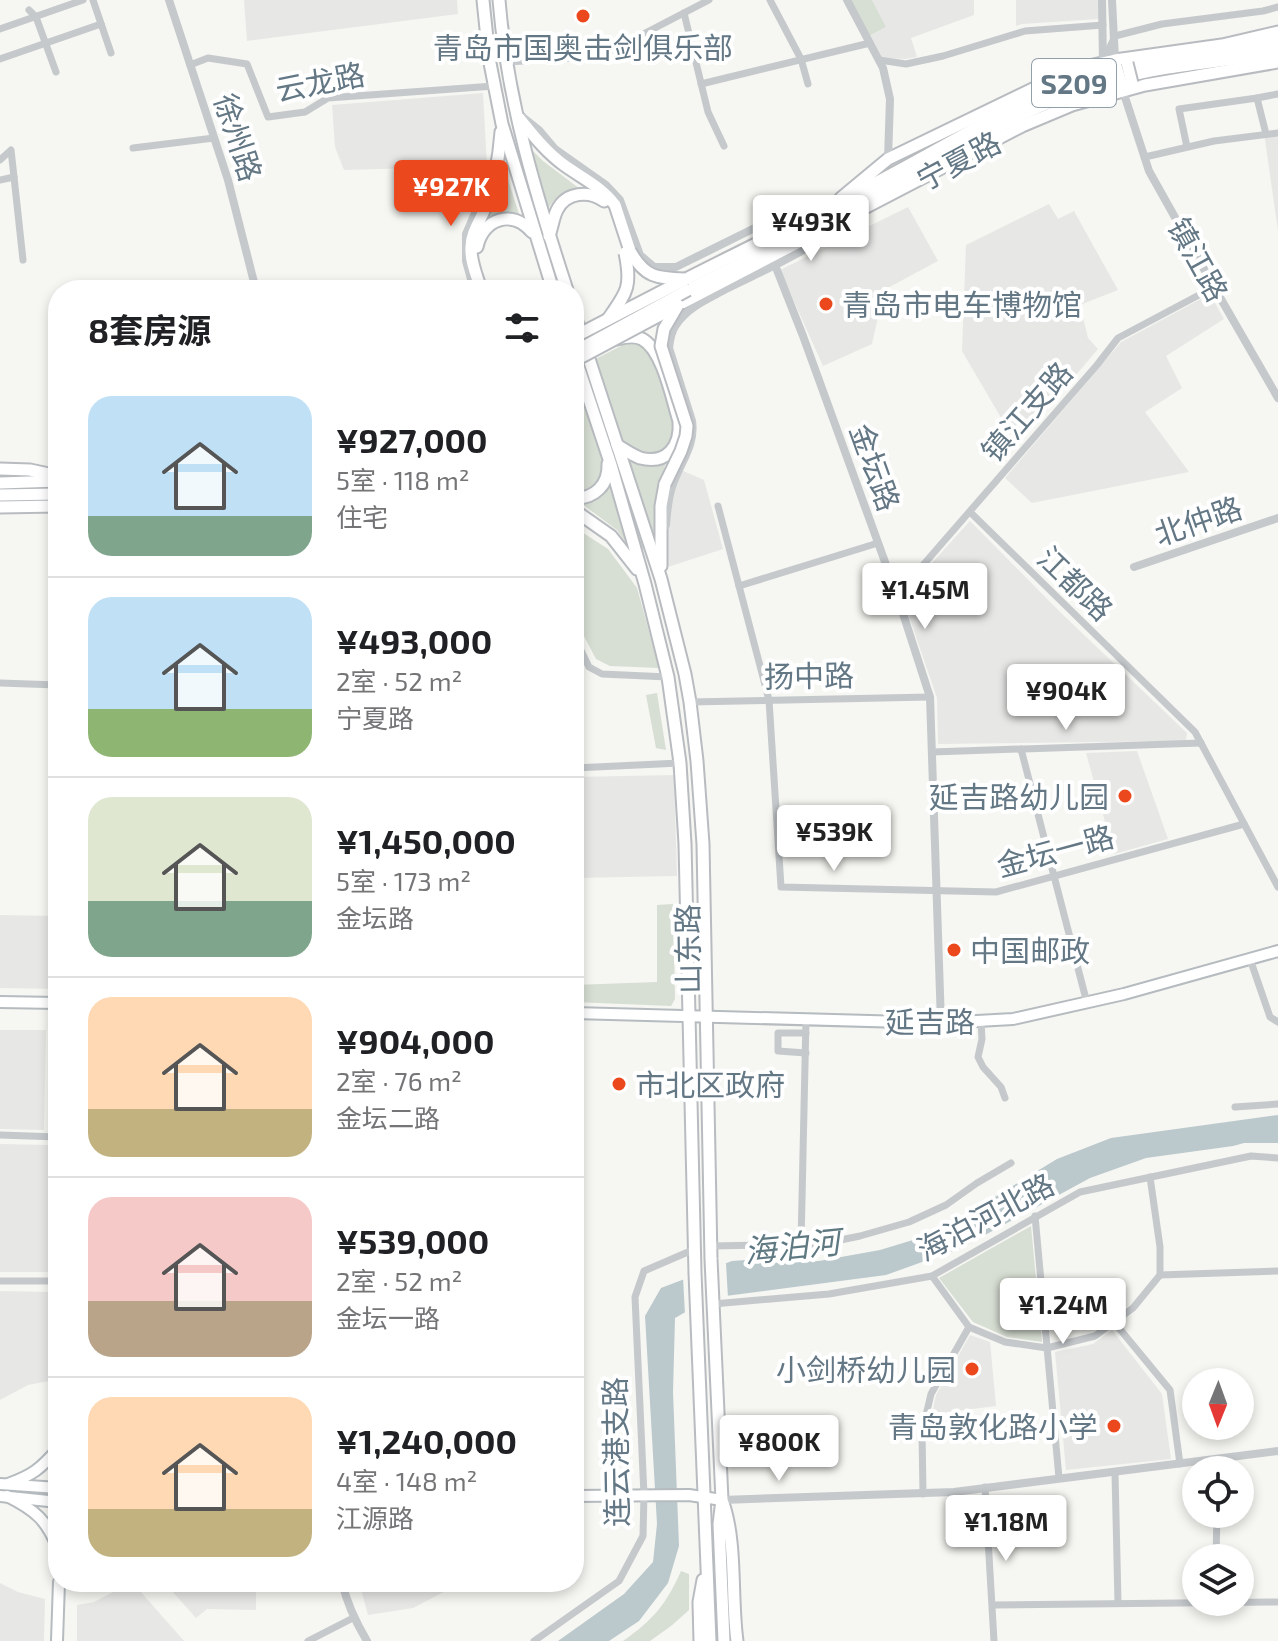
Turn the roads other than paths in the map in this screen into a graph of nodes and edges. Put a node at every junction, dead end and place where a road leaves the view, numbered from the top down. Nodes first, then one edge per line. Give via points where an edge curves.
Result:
1 (83, 0) edge
2 (93, 0) edge
3 (169, 0) edge
4 (483, 0) edge
5 (499, 0) edge
6 (709, 0) edge
7 (770, 0) edge
8 (847, 0) edge
9 (1102, 0) edge
10 (1112, 0) edge
11 (1278, 7) edge
12 (29, 10) dead end
13 (684, 13) junction
14 (36, 17) junction
15 (101, 24) junction
16 (1103, 25) junction
17 (0, 29) edge
18 (1278, 32) edge
19 (1115, 36) junction
20 (45, 43) junction
21 (870, 43) junction
22 (1278, 43) edge
23 (1278, 52) edge
24 (111, 53) dead end
25 (0, 59) edge
26 (801, 59) junction
27 (879, 60) junction
28 (506, 62) junction
29 (1122, 62) junction
30 (1278, 62) edge
31 (190, 65) junction
32 (1096, 68) junction
33 (56, 72) dead end
34 (701, 84) junction
35 (808, 84) dead end
36 (494, 86) junction
37 (1116, 90) junction
38 (1278, 94) edge
39 (1257, 98) junction
40 (515, 113) junction
41 (502, 124) junction
42 (1278, 133) edge
43 (1266, 134) junction
44 (214, 138) junction
45 (724, 146) dead end
46 (1187, 147) junction
47 (133, 148) dead end
48 (1145, 157) junction
49 (888, 159) junction
50 (0, 160) edge
51 (14, 177) junction
52 (495, 178) junction
53 (0, 180) edge
54 (835, 203) junction
55 (846, 219) junction
56 (536, 237) junction
57 (549, 237) junction
58 (628, 252) junction
59 (23, 260) dead end
60 (775, 265) junction
61 (662, 268) junction
62 (253, 280) edge
63 (471, 280) edge
64 (478, 280) edge
65 (484, 280) edge
66 (550, 280) edge
67 (564, 280) edge
68 (1214, 287) junction
69 (688, 289) junction
70 (678, 305) junction
71 (608, 319) junction
72 (680, 320) junction
73 (584, 332) edge
74 (612, 340) junction
75 (584, 344) edge
76 (584, 347) edge
77 (584, 355) edge
78 (584, 384) edge
79 (1278, 398) edge
80 (617, 445) junction
81 (607, 455) junction
82 (0, 469) edge
83 (48, 476) edge
84 (48, 480) edge
85 (0, 483) edge
86 (48, 494) edge
87 (0, 495) edge
88 (584, 498) edge
89 (48, 506) edge
90 (718, 506) dead end
91 (0, 507) edge
92 (970, 512) junction
93 (584, 517) edge
94 (1278, 518) edge
95 (584, 523) edge
96 (878, 543) junction
97 (627, 555) junction
98 (1134, 567) dead end
99 (661, 579) junction
100 (645, 584) junction
101 (739, 586) junction
102 (897, 595) junction
103 (584, 657) edge
104 (668, 677) junction
105 (0, 683) edge
106 (48, 685) edge
107 (930, 697) junction
108 (769, 700) junction
109 (690, 702) junction
110 (1201, 743) junction
111 (1021, 749) junction
112 (932, 752) junction
113 (680, 763) junction
114 (584, 768) edge
115 (1244, 824) junction
116 (1053, 876) junction
117 (1278, 887) edge
118 (936, 891) junction
119 (1278, 951) edge
120 (1250, 959) junction
121 (0, 1002) edge
122 (48, 1003) edge
123 (1087, 1003) junction
124 (584, 1013) edge
125 (689, 1016) junction
126 (706, 1016) junction
127 (806, 1019) junction
128 (981, 1022) junction
129 (1278, 1022) edge
130 (941, 1023) junction
131 (806, 1033) junction
132 (806, 1053) junction
133 (1005, 1098) dead end
134 (1278, 1104) edge
135 (1235, 1107) dead end
136 (0, 1135) edge
137 (48, 1137) edge
138 (1278, 1158) edge
139 (1011, 1163) dead end
140 (1150, 1177) junction
141 (1035, 1216) junction
142 (801, 1244) junction
143 (711, 1246) junction
144 (695, 1249) junction
145 (1278, 1271) edge
146 (1160, 1275) junction
147 (932, 1276) junction
148 (0, 1281) edge
149 (48, 1281) edge
150 (713, 1304) junction
151 (1114, 1322) junction
152 (969, 1327) junction
153 (1047, 1348) junction
154 (1278, 1451) edge
155 (1240, 1456) edge
156 (48, 1459) edge
157 (1180, 1464) joint
158 (1115, 1473) junction
159 (1059, 1478) junction
160 (4, 1484) edge
161 (48, 1487) edge
162 (985, 1487) junction
163 (923, 1494) junction
164 (644, 1495) junction
165 (4, 1496) edge
166 (584, 1496) edge
167 (705, 1497) junction
168 (722, 1500) junction
169 (48, 1501) edge
170 (48, 1527) edge
171 (707, 1559) junction
172 (59, 1592) edge
173 (344, 1592) edge
174 (1182, 1602) edge
175 (1254, 1602) edge
176 (1278, 1602) edge
177 (1118, 1603) junction
178 (993, 1605) junction
179 (353, 1618) junction
180 (57, 1641) edge
181 (308, 1641) edge
182 (367, 1641) edge
183 (534, 1641) edge
184 (700, 1641) edge
185 (710, 1641) edge
186 (724, 1641) edge
187 (737, 1641) edge
188 (994, 1641) edge

1 - 14 street
2 - 15 street
3 - 31 street, 徐州路
4 - 36 main road
5 - 28 main road
6 - 13 street
7 - 26 street
8 - 21 street
9 - 16 street
10 - 19 street, 镇江路
11 - 19 street
12 - 14 street
13 - 28 street via 601,56
13 - 34 street
14 - 17 street
14 - 20 street
15 - 20 street
15 - 24 street
16 - 27 street via 1025,31 906,64
16 - 32 street
18 - 29 main road, 宁夏路
19 - 29 street, 镇江路
19 - 32 street
20 - 25 street
20 - 33 street
21 - 26 street
21 - 27 street
22 - 54 main road, S209 via 1174,57 1082,80 1013,108
23 - 69 main road, S209 via 1130,75 1050,102
26 - 34 street
26 - 35 street
27 - 49 street via 890,99
28 - 40 main road
29 - 32 main road, 宁夏路
29 - 37 main road, 镇江路, bridge
30 - 37 main road, 宁夏路
31 - 36 street, 云龙路 via 208,58 247,64 268,117 305,112 328,98
31 - 44 street, 徐州路
32 - 37 main road, bridge
32 - 49 main road, 宁夏路 via 1072,70
34 - 45 street
36 - 41 main road
37 - 48 street, 镇江路
37 - 55 main road, 宁夏路 via 1022,126
38 - 39 street
39 - 43 street
39 - 46 street via 1179,109
40 - 57 main road
40 - 58 main road via 553,156 612,200
40 - 61 street via 606,185 620,200 640,255
41 - 52 main road
41 - 56 main road
42 - 43 street
43 - 46 street
44 - 47 street
44 - 62 street, 徐州路
46 - 48 street
48 - 68 street, 镇江路
49 - 54 main road, 宁夏路
50 - 51 street via 11,150
51 - 53 street
51 - 59 street
52 - 63 street via 466,234
52 - 64 main road via 470,246
54 - 61 street via 799,206 680,265
54 - 69 main road, S209
55 - 60 street
55 - 69 main road, 宁夏路
56 - 65 main road via 515,220 498,220 485,229 476,252
56 - 66 main road
57 - 58 main road via 565,200 594,194 609,206
57 - 67 main road
58 - 69 main road, bridge via 647,273
58 - 71 main road, bridge via 628,286
60 - 72 street via 695,306
60 - 96 street, 金坛路
61 - 72 street via 658,294 667,316
68 - 79 street, 镇江路
68 - 92 street, 镇江支路 via 1118,338
69 - 70 main road, 宁夏路
69 - 71 main road, S209, bridge
69 - 76 main road, S209, bridge
70 - 74 main road, 宁夏路, bridge
70 - 99 main road, bridge via 661,346 687,426 661,506
71 - 73 main road, S209, bridge
72 - 99 street via 669,348 694,432 672,487
74 - 77 main road, 宁夏路, bridge
74 - 80 main road, bridge via 637,337 650,346 679,421 677,441 658,459 638,457
75 - 80 main road, 山东路
78 - 81 main road, 山东路
80 - 99 main road, 山东路
81 - 88 main road via 604,484
81 - 100 main road, 山东路
82 - 83 main road
84 - 85 main road
86 - 87 main road
89 - 91 main road
90 - 101 street, 金坛一路
92 - 102 street, 镇江支路
92 - 110 street, 江都路
93 - 97 main road
94 - 98 street, 北仲路
95 - 97 street
96 - 101 street
96 - 102 street, 金坛路
97 - 100 main road
99 - 109 main road, 山东路
100 - 104 main road, 山东路
101 - 108 street, 金坛一路
102 - 107 street, 金坛路
103 - 104 street via 602,674
104 - 113 main road, 山东路
105 - 106 street
107 - 108 street, 扬中路
107 - 112 street, 金坛路
108 - 109 street, 扬中路
108 - 118 street, 金坛一路 via 781,887
109 - 126 main road, 山东路 via 703,844
110 - 111 street
110 - 115 street, 江都路
111 - 112 street
111 - 116 street
112 - 118 street, 金坛路
113 - 114 street
113 - 125 main road, 山东路
115 - 116 street, 金坛一路
115 - 117 street, 江都路
116 - 118 street, 金坛一路 via 996,892
116 - 123 street
118 - 130 street, 金坛路
119 - 120 main road, 延吉路
120 - 123 main road, 延吉路
120 - 129 street via 1270,1017
121 - 122 main road
123 - 128 main road, 延吉路
124 - 125 main road, 延吉路
125 - 126 main road, 延吉路
125 - 144 main road, 山东路
126 - 127 main road, 延吉路
126 - 143 main road, 山东路
127 - 130 main road, 延吉路
127 - 131 street
128 - 130 main road, 延吉路
128 - 133 street via 978,1057
131 - 132 street
131 - 132 street via 778,1033 778,1051
132 - 142 street
134 - 135 street
136 - 137 street
138 - 140 street, 海泊河北路 via 1251,1156
139 - 142 street via 909,1222
140 - 141 street, 海泊河北路 via 1080,1192
140 - 146 street
141 - 147 street, 海泊河北路
141 - 153 street
142 - 143 street
143 - 150 main road, 山东路
144 - 164 street, 连云港支路 via 644,1271 635,1297
144 - 167 main road, 山东路
145 - 146 street
146 - 151 street
147 - 150 street, 海泊河北路 via 829,1294
147 - 152 street
148 - 149 street
150 - 168 main road, 山东路
151 - 153 street via 1095,1336
151 - 157 street via 1170,1390
152 - 153 street via 1005,1342
152 - 163 street via 931,1394 922,1432
153 - 159 street
154 - 155 street
156 - 160 main road via 36,1472
157 - 158 street
158 - 159 street
158 - 177 street
159 - 162 street
160 - 161 main road
162 - 163 street
162 - 178 street
163 - 168 street
164 - 166 main road
164 - 167 main road
164 - 183 street, 连云港支路 via 643,1536 619,1581
165 - 169 main road
165 - 170 main road via 36,1513
167 - 168 main road
167 - 171 main road, 山东路
168 - 186 main road, 山东路
168 - 187 main road, 山东路 via 730,1522
171 - 184 main road, 山东路 via 699,1602
171 - 185 main road, 山东路
172 - 180 main road
173 - 179 street
174 - 177 street
175 - 176 street
177 - 178 street
178 - 188 street
179 - 181 street
179 - 182 street

